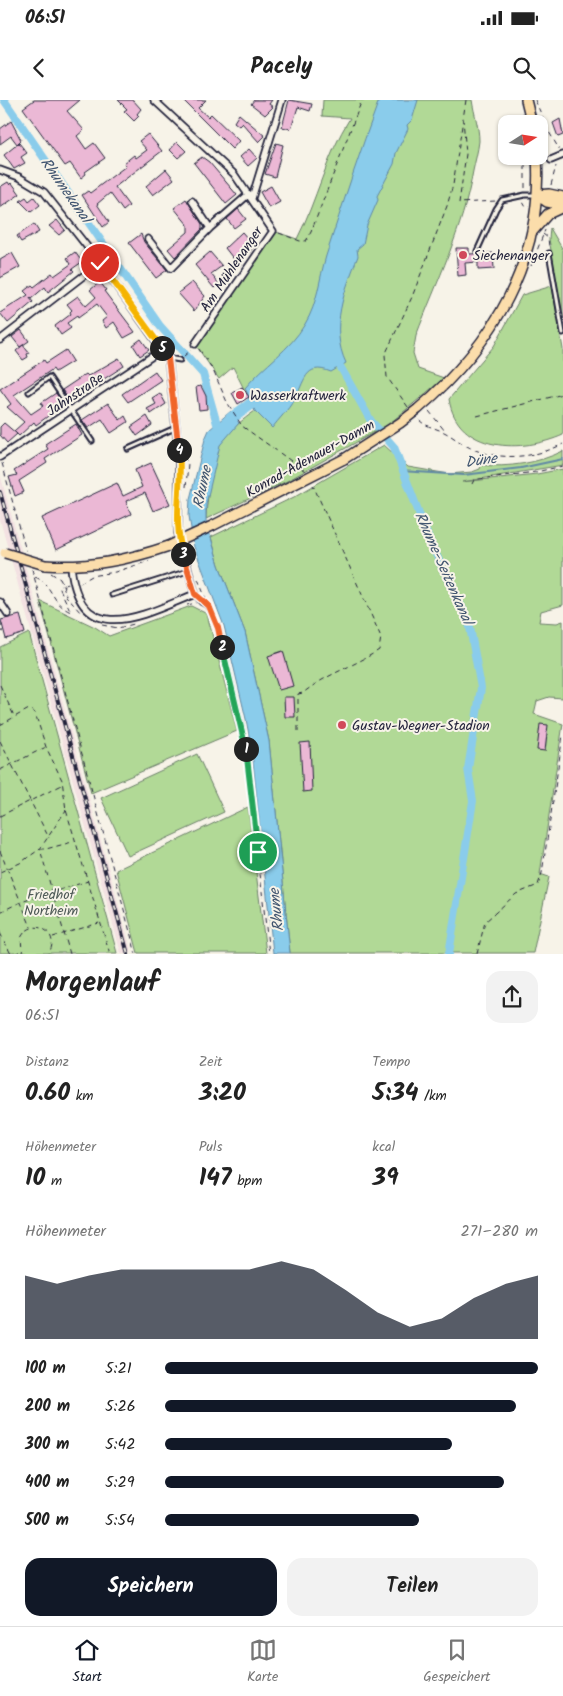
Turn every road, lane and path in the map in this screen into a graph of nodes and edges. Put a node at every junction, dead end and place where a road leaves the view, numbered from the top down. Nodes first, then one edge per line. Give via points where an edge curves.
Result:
1 (154, 100) edge
2 (282, 100) edge
3 (362, 100) edge
4 (466, 100) edge
5 (526, 100) edge
6 (535, 100) edge
7 (530, 115) edge
8 (463, 119) junction
9 (563, 155) edge
10 (551, 160) dead end
11 (525, 165) edge
12 (537, 165) edge
13 (0, 170) edge
14 (524, 195) junction
15 (537, 195) junction
16 (250, 196) junction
17 (563, 197) edge
18 (502, 200) junction
19 (192, 201) dead end
20 (563, 206) edge
21 (535, 210) junction
22 (210, 228) junction
23 (273, 231) junction
24 (532, 232) junction
25 (544, 234) dead end
26 (148, 239) dead end
27 (477, 251) dead end
28 (549, 253) joint
29 (100, 263) junction
30 (563, 333) edge
31 (0, 340) edge
32 (194, 346) junction
33 (163, 349) junction
34 (168, 358) junction
35 (180, 360) joint
36 (29, 392) dead end
37 (563, 394) edge
38 (428, 410) dead end
39 (414, 411) junction
40 (71, 412) junction
41 (476, 416) dead end
42 (176, 428) junction
43 (445, 432) junction
44 (92, 441) dead end
45 (563, 444) edge
46 (128, 449) dead end
47 (0, 458) edge
48 (563, 466) edge
49 (305, 471) dead end
50 (472, 484) dead end
51 (314, 485) dead end
52 (2, 552) edge
53 (28, 558) dead end
54 (156, 558) dead end
55 (31, 567) dead end
56 (71, 567) junction
57 (45, 568) junction
58 (188, 572) junction
59 (34, 576) junction
60 (73, 584) junction
61 (63, 585) junction
62 (195, 594) junction
63 (112, 595) dead end
64 (0, 602) edge
65 (8, 614) dead end
66 (0, 622) edge
67 (0, 632) edge
68 (0, 685) edge
69 (15, 717) junction
70 (0, 725) edge
71 (298, 731) dead end
72 (563, 735) edge
73 (0, 741) edge
74 (245, 743) joint
75 (46, 747) junction
76 (12, 764) junction
77 (0, 770) edge
78 (63, 784) junction
79 (31, 800) junction
80 (66, 810) junction
81 (0, 816) edge
82 (49, 838) junction
83 (77, 841) junction
84 (40, 848) junction
85 (0, 851) edge
86 (7, 869) junction
87 (0, 872) edge
88 (88, 881) junction
89 (52, 892) junction
90 (21, 902) junction
91 (0, 912) edge
92 (100, 923) junction
93 (32, 927) junction
94 (0, 933) edge
95 (64, 934) junction
96 (52, 938) junction
97 (22, 950) junction
98 (11, 954) edge
99 (16, 954) edge
100 (25, 954) edge
101 (48, 954) edge
102 (70, 954) edge
103 (110, 954) edge
104 (136, 954) edge
105 (269, 954) edge
106 (477, 954) edge

1 - 16 street, Am Mühlenanger via 234,174
2 - 16 street
3 - 23 path via 306,241
4 - 8 path
5 - 7 main road
6 - 9 path
8 - 18 path via 466,154 459,203
8 - 39 path via 447,206 412,297 385,355 387,377
9 - 10 street
11 - 14 path
12 - 15 main road, Konrad-Adenauer-Damm
13 - 29 street via 44,192
14 - 15 lane
14 - 18 lane
14 - 21 path via 525,208
15 - 17 main road
15 - 20 main road via 547,202
15 - 21 main road, Konrad-Adenauer-Damm
16 - 22 street
16 - 23 street, Am Mühlenanger
18 - 27 lane
19 - 22 street
20 - 24 main road via 548,214
21 - 24 main road, Konrad-Adenauer-Damm
22 - 26 street via 171,268
23 - 32 street, Am Mühlenanger
24 - 39 main road, Konrad-Adenauer-Damm via 525,262 491,328 448,382
25 - 28 path via 548,238
28 - 30 lane
29 - 31 street
29 - 33 street
32 - 35 path
32 - 49 path via 212,368 242,426
33 - 34 street
33 - 40 street, Jahnstraße
34 - 35 lane
34 - 42 street
36 - 40 lane via 49,377
37 - 41 path
38 - 43 path
39 - 43 path via 421,422
39 - 56 main road, Konrad-Adenauer-Damm, bridge via 344,459 169,546 126,560
40 - 44 lane
40 - 47 street, Jahnstraße
42 - 46 lane
42 - 58 street via 180,476 178,533
43 - 45 path via 471,449 502,458 540,452
47 - 53 path
48 - 50 path via 479,479
51 - 71 path via 381,637 379,650 326,675 298,694
52 - 57 main road, Konrad-Adenauer-Damm, bridge
54 - 60 path
55 - 59 path
56 - 57 main road, Konrad-Adenauer-Damm
56 - 60 street
57 - 61 path
58 - 62 street
58 - 63 lane
59 - 61 path via 44,581 60,606 71,612 59,587
59 - 104 path
60 - 61 path
60 - 62 street via 82,604 91,612 121,621
62 - 74 lane via 209,606 218,628
64 - 65 street
66 - 67 path via 3,631
68 - 69 path
69 - 70 path
69 - 75 path via 29,709 35,713
72 - 106 path via 538,885 516,894 485,922
73 - 76 path
74 - 105 path
75 - 76 path
75 - 78 path
76 - 77 path
76 - 79 path
78 - 79 path
78 - 80 path
79 - 81 path
79 - 82 path
80 - 82 path
80 - 83 path
82 - 84 path
83 - 84 path
83 - 88 path
84 - 86 path via 20,864
84 - 89 path
85 - 86 path
86 - 87 path
86 - 90 path
88 - 89 path
88 - 92 path
89 - 90 path
89 - 95 path
90 - 91 path
90 - 93 path
92 - 95 path
92 - 103 path
93 - 96 path via 42,927
93 - 97 path via 23,933
94 - 98 path
95 - 96 path
95 - 102 path
96 - 101 path
97 - 99 path
97 - 100 path

